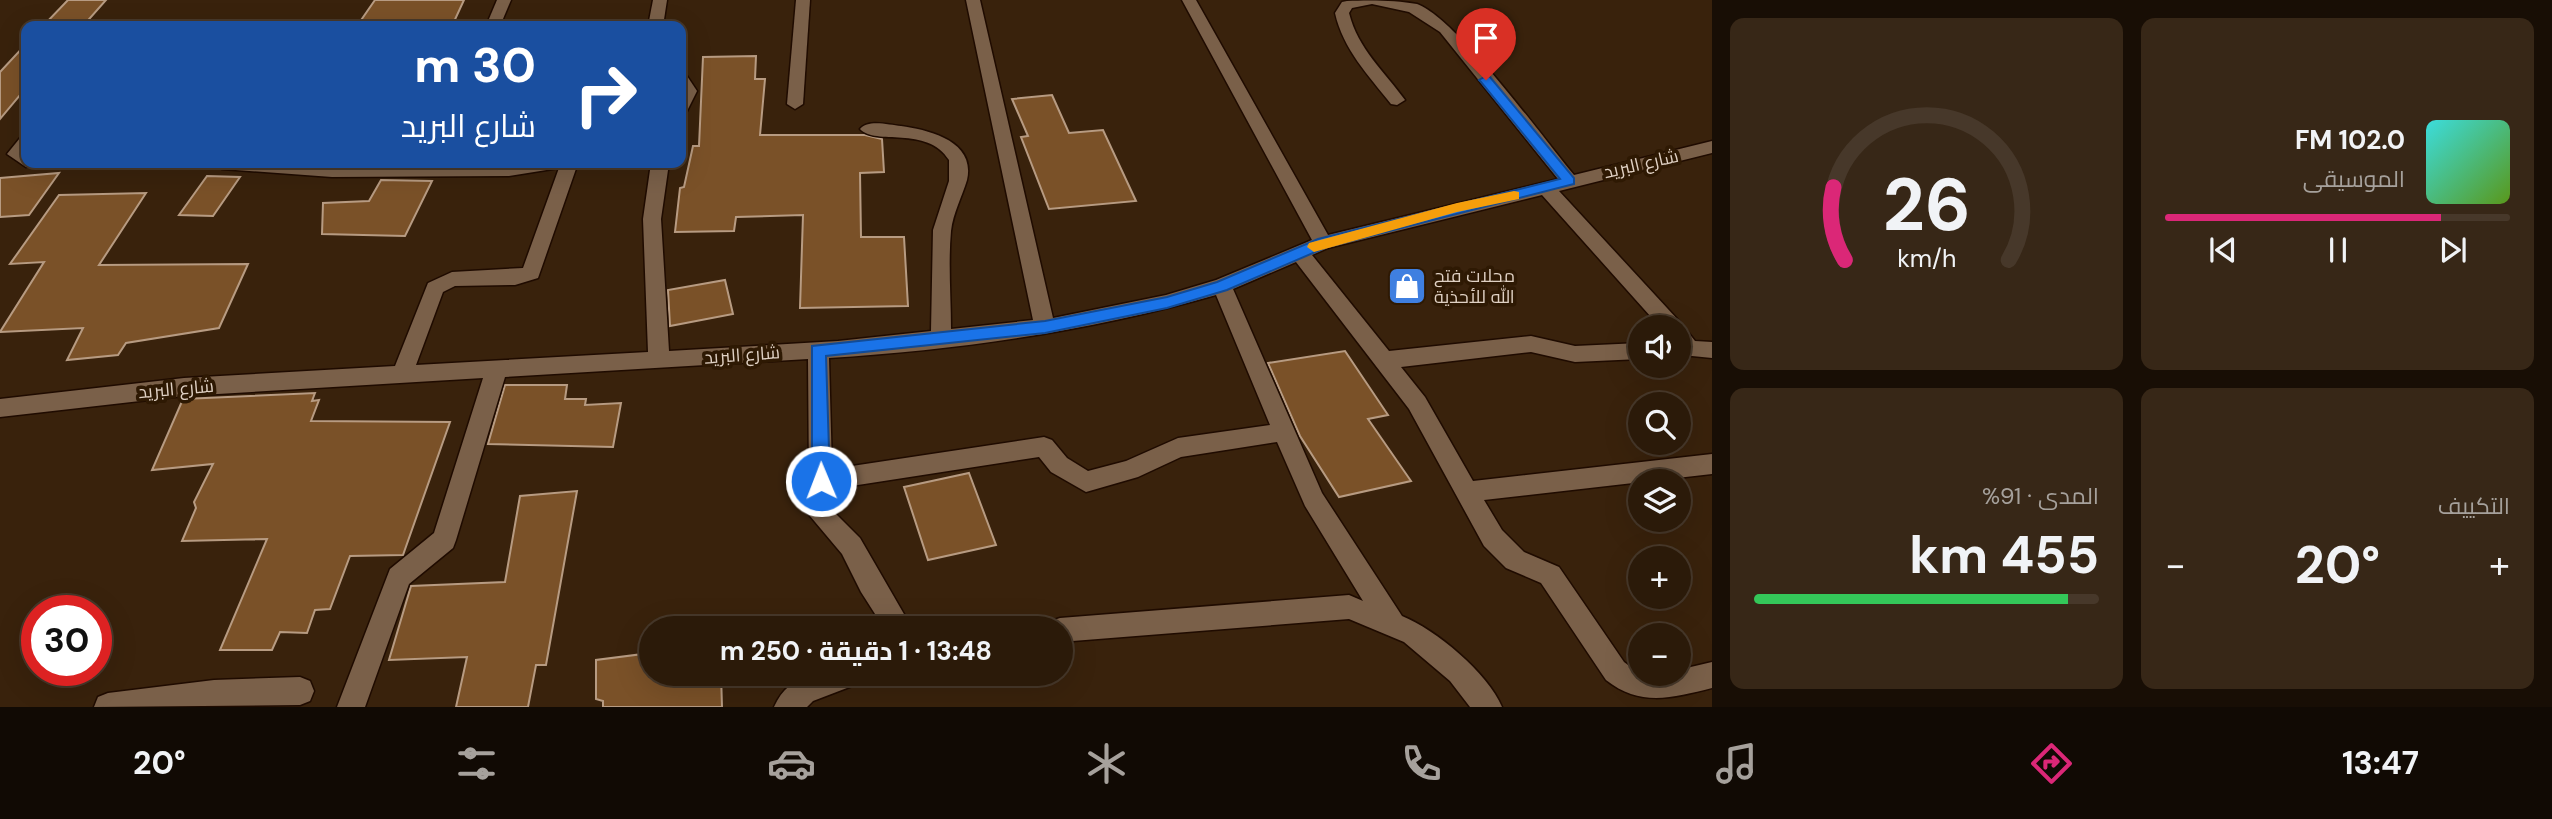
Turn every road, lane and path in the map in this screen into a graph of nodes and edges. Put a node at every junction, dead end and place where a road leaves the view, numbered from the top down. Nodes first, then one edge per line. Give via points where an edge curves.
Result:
1 (504, 0) edge
2 (660, 0) edge
3 (803, 0) edge
4 (973, 0) edge
5 (1189, 0) edge
6 (1371, 0) edge
7 (495, 21) edge
8 (657, 21) edge
9 (1397, 100) dead end
10 (795, 104) dead end
11 (868, 129) dead end
12 (1712, 147) edge
13 (301, 168) edge
14 (396, 168) edge
15 (485, 168) edge
16 (522, 168) edge
17 (567, 168) edge
18 (659, 168) edge
19 (1569, 181) junction
20 (1547, 189) junction
21 (1323, 243) junction
22 (1300, 253) junction
23 (1222, 286) junction
24 (1661, 315) edge
25 (1045, 327) junction
26 (941, 337) junction
27 (1691, 346) edge
28 (818, 350) junction
29 (1712, 350) edge
30 (1628, 352) edge
31 (659, 360) junction
32 (1386, 360) junction
33 (496, 370) junction
34 (403, 372) junction
35 (0, 408) edge
36 (1283, 432) junction
37 (1712, 464) edge
38 (821, 481) junction
39 (1468, 492) junction
40 (891, 616) edge
41 (1392, 623) junction
42 (1073, 629) edge
43 (1712, 675) edge
44 (816, 686) edge
45 (300, 691) dead end
46 (108, 707) edge
47 (351, 707) edge
48 (788, 707) edge
49 (1488, 707) edge

1 - 7 street
2 - 8 street
3 - 10 street
4 - 25 street
5 - 21 street
6 - 9 street via 1347,5 1343,24
6 - 19 street via 1414,8 1445,29
11 - 26 street via 916,132 932,138 947,147 959,164 942,231
12 - 19 street, شارع البريد
13 - 14 street
15 - 16 street
17 - 34 street via 531,273 442,282 435,288
18 - 31 street via 652,219
19 - 20 street, شارع البريد
20 - 21 street, شارع البريد
20 - 24 street
21 - 22 street, شارع البريد
22 - 23 street, شارع البريد
22 - 32 street
23 - 25 street, شارع البريد
23 - 36 street
25 - 26 street, شارع البريد
26 - 28 street, شارع البريد
27 - 29 street
28 - 31 street, شارع البريد
28 - 38 street
30 - 32 street via 1575,354 1531,344
31 - 33 street, شارع البريد
32 - 39 street
33 - 34 street, شارع البريد
33 - 47 street via 444,540 399,577
34 - 35 street, شارع البريد via 184,387
36 - 38 street via 1178,448 1130,470 1086,482 1059,465 1044,447
36 - 41 street via 1313,499
37 - 39 street
38 - 40 street via 817,510 850,546
39 - 43 street via 1503,551 1515,561 1541,569 1558,583 1627,683 1654,687
41 - 42 street via 1334,605
41 - 49 street via 1413,632 1459,672
44 - 48 street via 804,690
45 - 46 street via 214,694

